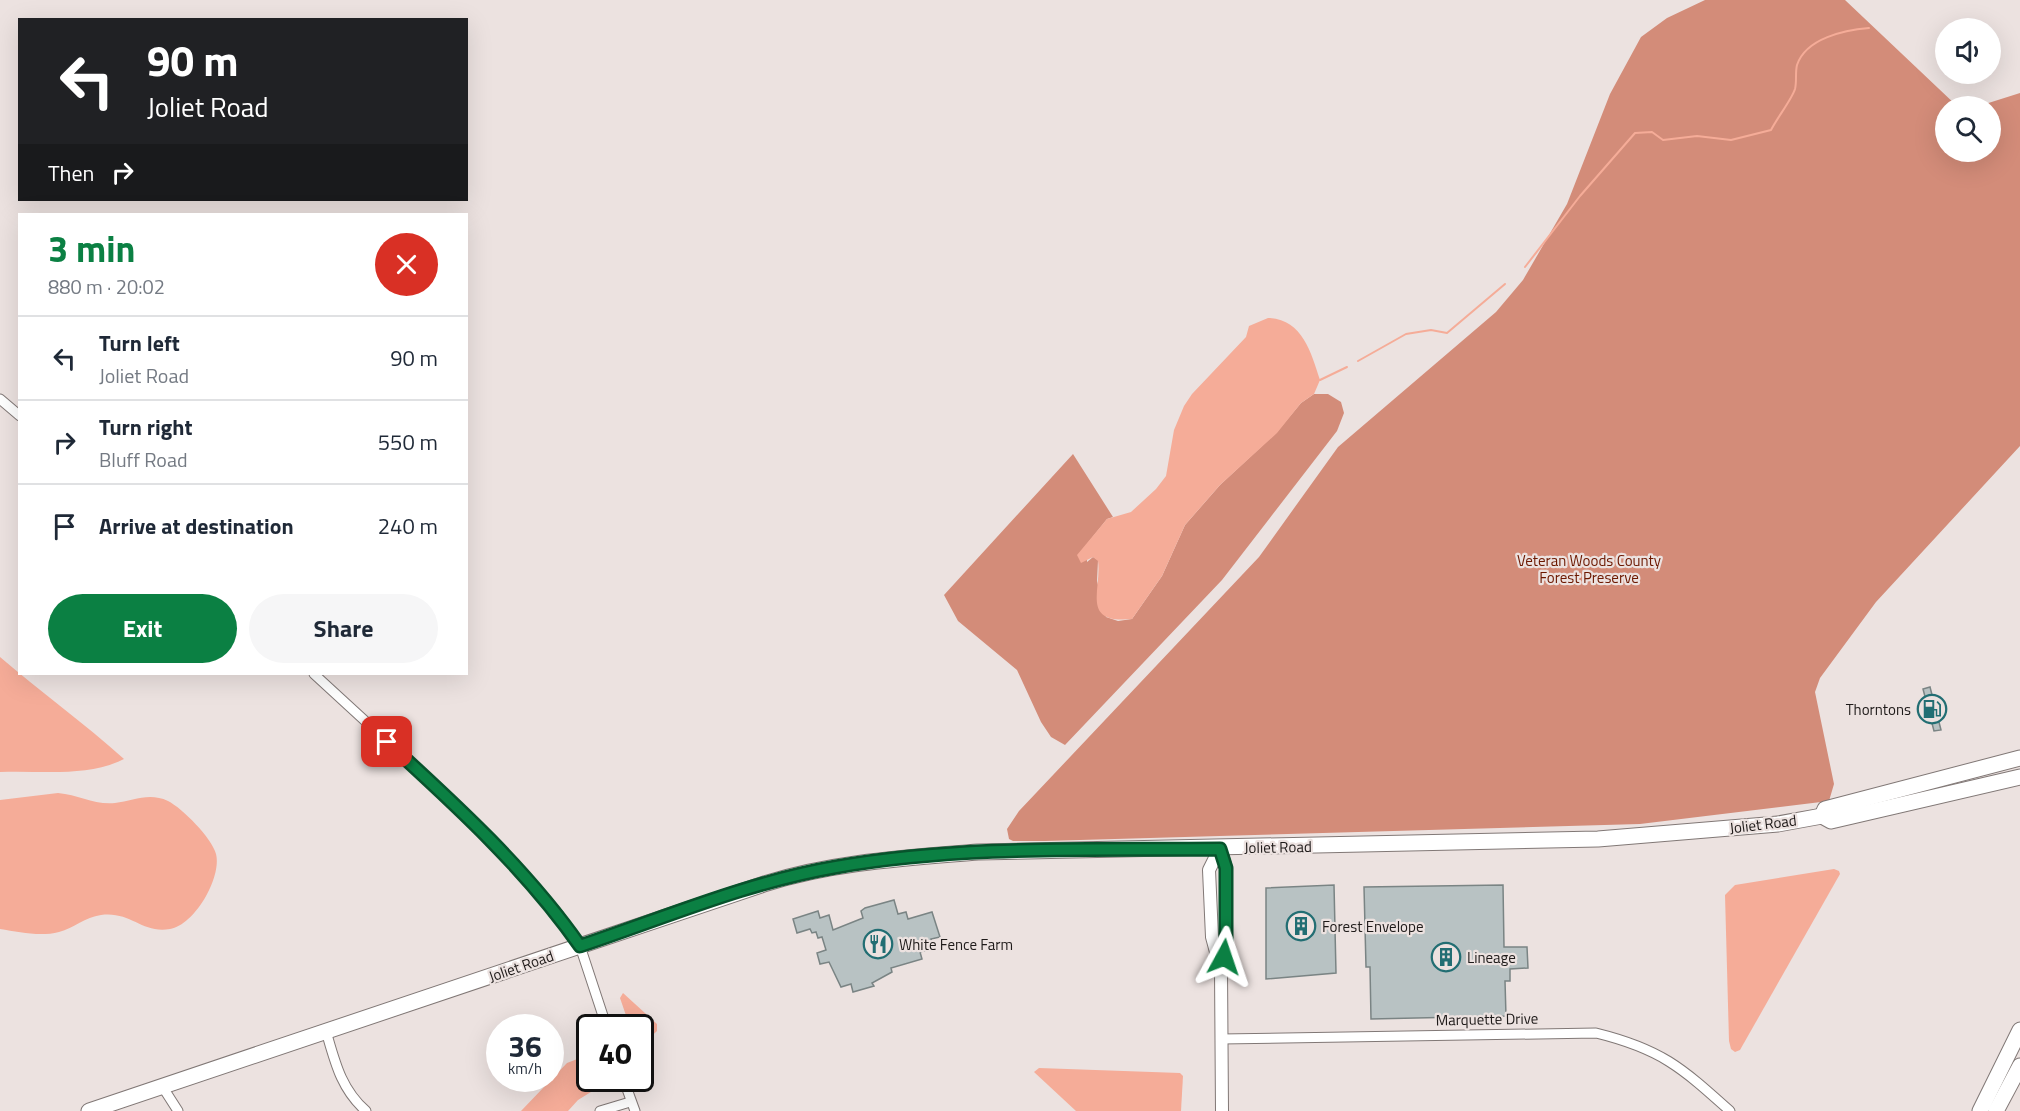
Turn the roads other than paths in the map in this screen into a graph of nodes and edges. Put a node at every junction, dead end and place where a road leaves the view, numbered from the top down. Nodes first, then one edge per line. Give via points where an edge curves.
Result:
1 (0, 399) edge
2 (18, 414) edge
3 (315, 675) edge
4 (2020, 758) edge
5 (2020, 777) edge
6 (1822, 816) junction
7 (1220, 849) junction
8 (580, 946) junction
9 (602, 1014) edge
10 (2020, 1030) edge
11 (326, 1032) junction
12 (1221, 1038) junction
13 (2020, 1066) edge
14 (162, 1086) junction
15 (628, 1092) edge
16 (633, 1107) edge
17 (89, 1111) edge
18 (178, 1111) edge
19 (366, 1111) edge
20 (600, 1111) edge
21 (1222, 1111) edge
22 (1730, 1111) edge
23 (1980, 1111) edge
24 (1996, 1111) edge

1 - 2 street
3 - 8 street via 519,870
4 - 6 main road, Joliet Road via 1825,809
5 - 6 main road, Joliet Road via 1831,821
6 - 7 main road, Joliet Road via 1778,824 1598,839
7 - 8 main road, Joliet Road via 978,852 834,867 764,884
7 - 12 street via 1209,870 1212,937 1221,970
8 - 9 street
8 - 11 main road, Joliet Road
10 - 23 main road
11 - 14 main road, Joliet Road
11 - 19 street via 341,1080
12 - 21 street
12 - 22 street, Marquette Drive via 1596,1033 1656,1052 1685,1071
13 - 24 main road
14 - 17 main road, Joliet Road
14 - 18 street
15 - 16 street
16 - 20 street

